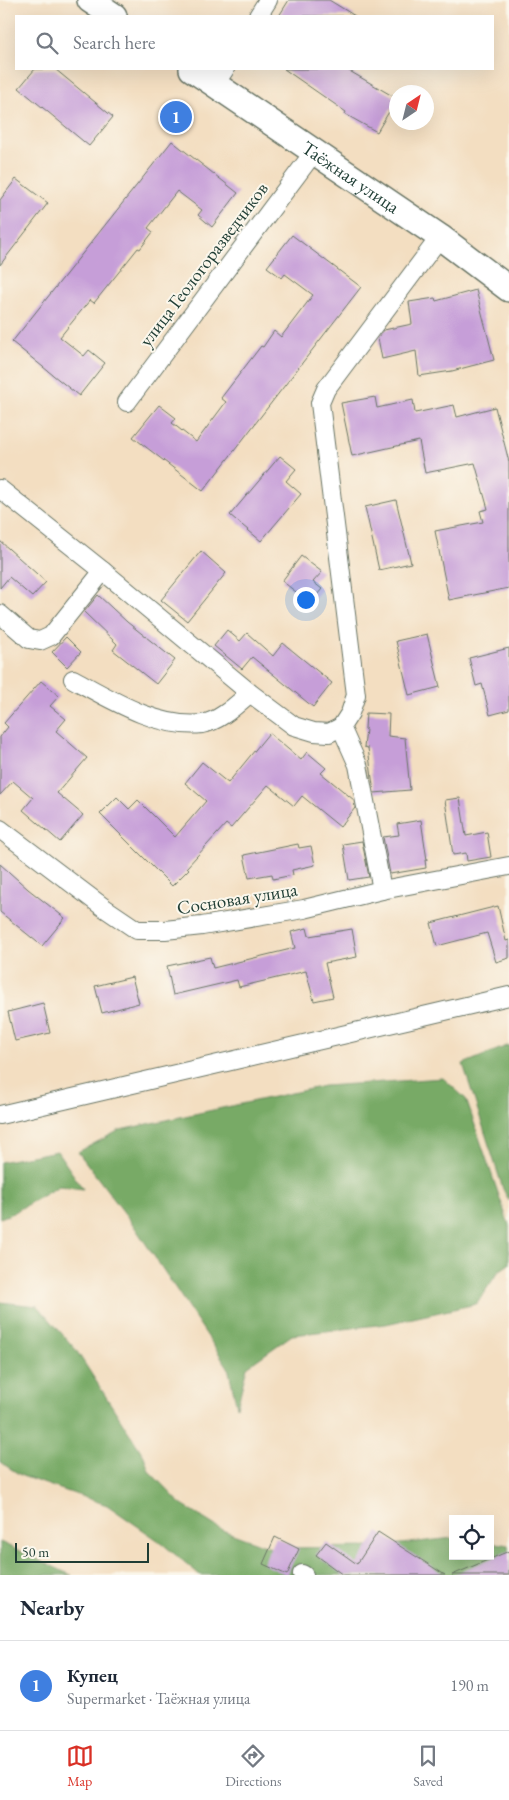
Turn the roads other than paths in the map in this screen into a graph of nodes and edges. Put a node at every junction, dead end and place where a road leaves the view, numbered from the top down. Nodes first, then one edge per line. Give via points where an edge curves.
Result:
1 (90, 0) edge
2 (268, 0) edge
3 (112, 15) edge
4 (259, 15) edge
5 (196, 70) edge
6 (220, 77) edge
7 (314, 152) junction
8 (440, 237) junction
9 (509, 289) edge
10 (126, 402) dead end
11 (0, 489) edge
12 (103, 571) junction
13 (0, 614) edge
14 (73, 679) dead end
15 (250, 693) junction
16 (341, 727) junction
17 (0, 829) edge
18 (509, 866) edge
19 (382, 890) junction
20 (509, 996) edge
21 (0, 1115) edge

1 - 3 main road
2 - 4 street
5 - 6 main road, Таёжная улица
6 - 7 main road, Таёжная улица
7 - 8 main road, Таёжная улица
7 - 10 street, улица Геологоразведчиков
8 - 9 main road, Таёжная улица
8 - 16 street via 326,389 320,403 356,695
11 - 12 street
12 - 13 street via 51,636 40,641 29,639
12 - 15 street
14 - 15 street via 125,708 168,722 203,724 224,715
15 - 16 street via 294,726 329,733
16 - 19 street via 358,765
17 - 19 street, Сосновая улица via 137,930 202,926 304,909
18 - 19 street, Сосновая улица
20 - 21 street

